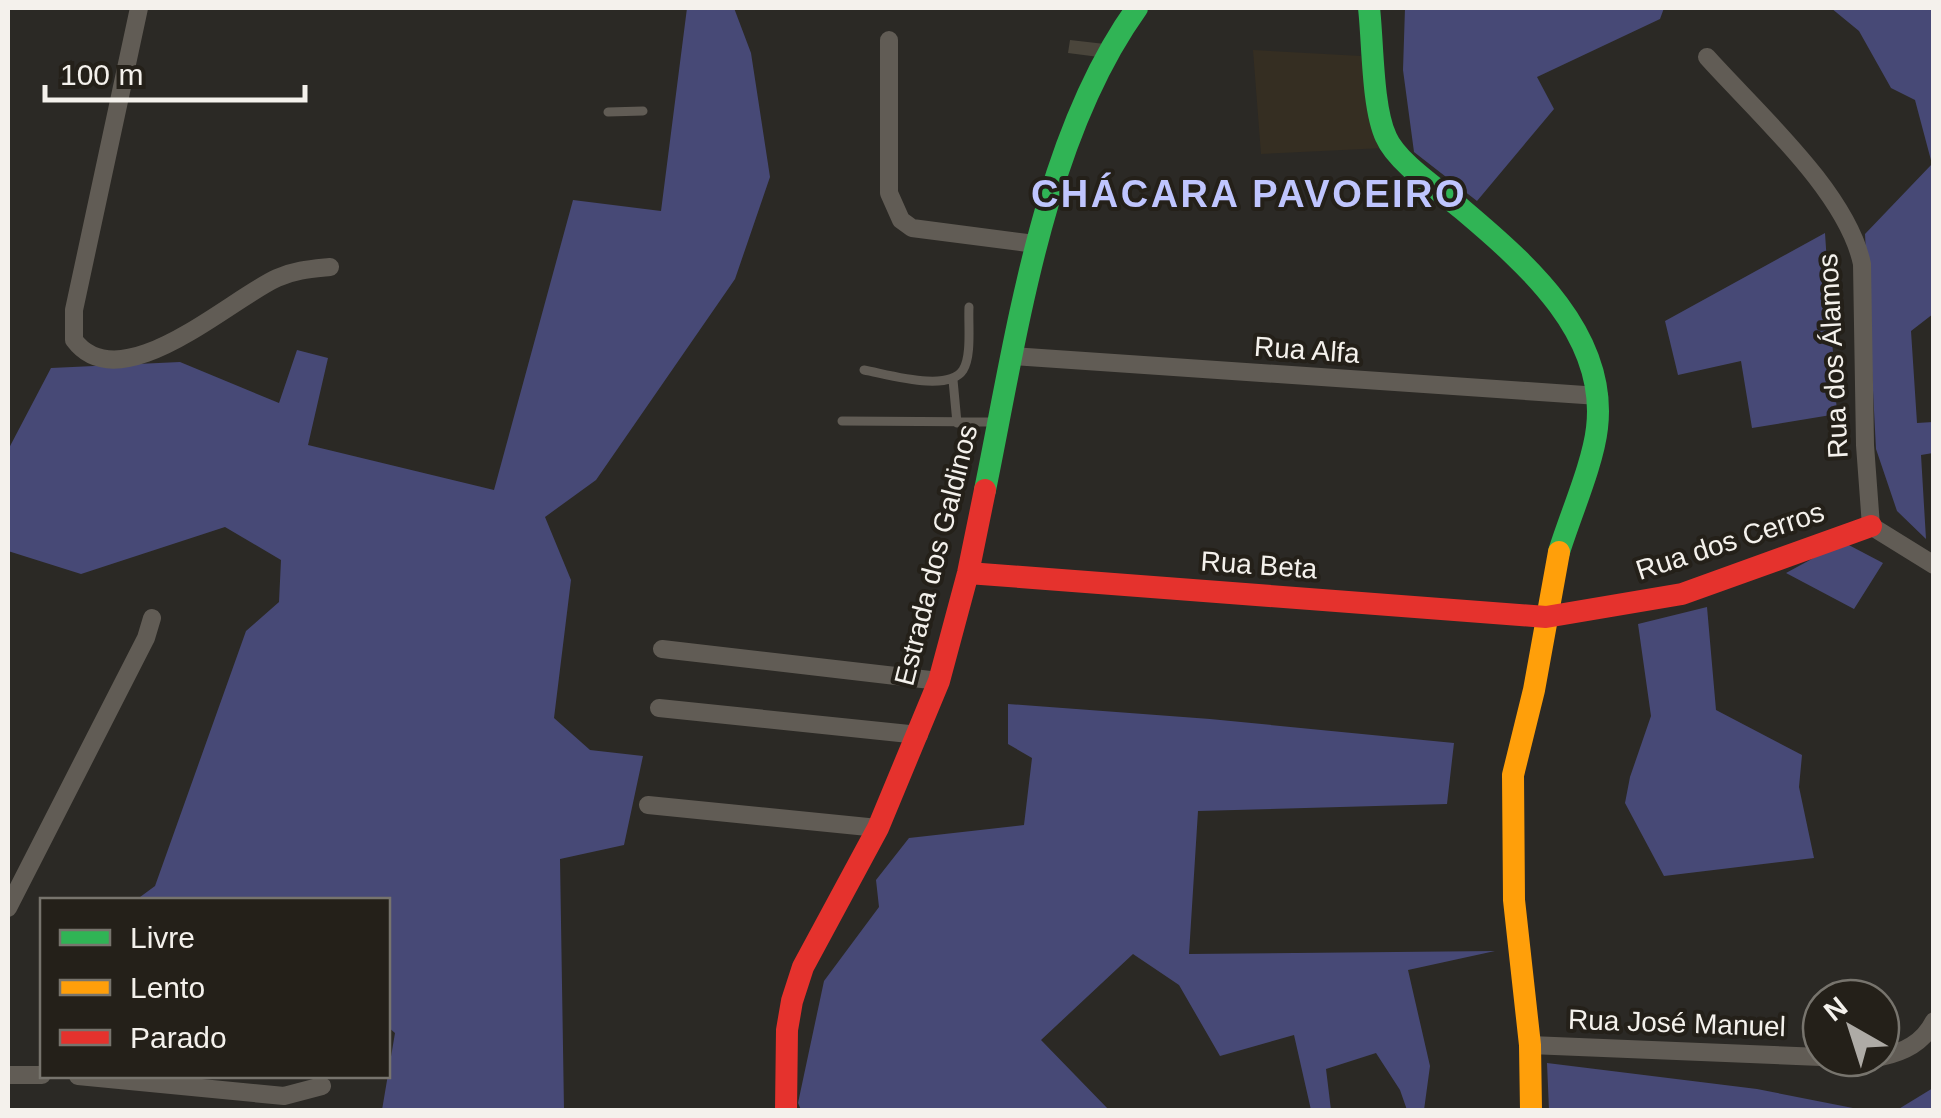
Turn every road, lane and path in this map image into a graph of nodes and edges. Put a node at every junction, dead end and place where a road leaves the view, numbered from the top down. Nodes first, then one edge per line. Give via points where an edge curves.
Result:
1 (138, 8) edge
2 (1137, 8) edge
3 (1369, 8) edge
4 (888, 40) dead end
5 (1707, 57) dead end
6 (642, 111) dead end
7 (608, 112) dead end
8 (1035, 244) junction
9 (330, 267) dead end
10 (968, 307) dead end
11 (1012, 356) junction
12 (864, 370) dead end
13 (953, 380) junction
14 (1599, 396) junction
15 (842, 421) dead end
16 (1000, 422) junction
17 (957, 423) junction
18 (1872, 526) junction
19 (1934, 565) edge
20 (968, 572) junction
21 (1546, 617) junction
22 (152, 618) dead end
23 (662, 649) dead end
24 (939, 681) junction
25 (659, 708) dead end
26 (919, 734) junction
27 (648, 806) dead end
28 (878, 828) junction
29 (8, 908) edge
30 (1934, 1020) edge
31 (1530, 1044) junction
32 (1901, 1051) edge
33 (1801, 1056) edge
34 (8, 1075) edge
35 (40, 1075) edge
36 (99, 1078) edge
37 (322, 1086) dead end
38 (786, 1110) edge
39 (1530, 1110) edge

1 - 9 street via 74,310 74,340 93,358 145,353 274,280
2 - 8 street, Estrada dos Galdinos via 1084,102
3 - 14 street via 1386,138 1554,298 1592,361
4 - 8 street via 889,193 901,220 912,228
5 - 18 street, Rua dos Álamos via 1815,177 1858,243
6 - 7 lane
8 - 11 street, Estrada dos Galdinos
10 - 13 lane via 965,366
11 - 14 street, Rua Alfa
11 - 16 street, Estrada dos Galdinos
12 - 13 lane
13 - 17 lane
14 - 21 street via 1596,432
15 - 17 lane
16 - 17 lane
16 - 20 street, Estrada dos Galdinos
18 - 19 street
18 - 21 street, Rua dos Cerros via 1682,594
20 - 21 street, Rua Beta
20 - 24 street, Estrada dos Galdinos
21 - 31 street via 1513,775 1514,900
22 - 29 street
23 - 24 street
24 - 26 street, Estrada dos Galdinos
25 - 26 street
26 - 28 street, Estrada dos Galdinos
27 - 28 street
28 - 38 street, Estrada dos Galdinos via 792,1001
30 - 32 street
31 - 33 street, Rua José Manuel
31 - 39 street
34 - 35 street
36 - 37 street via 284,1096

